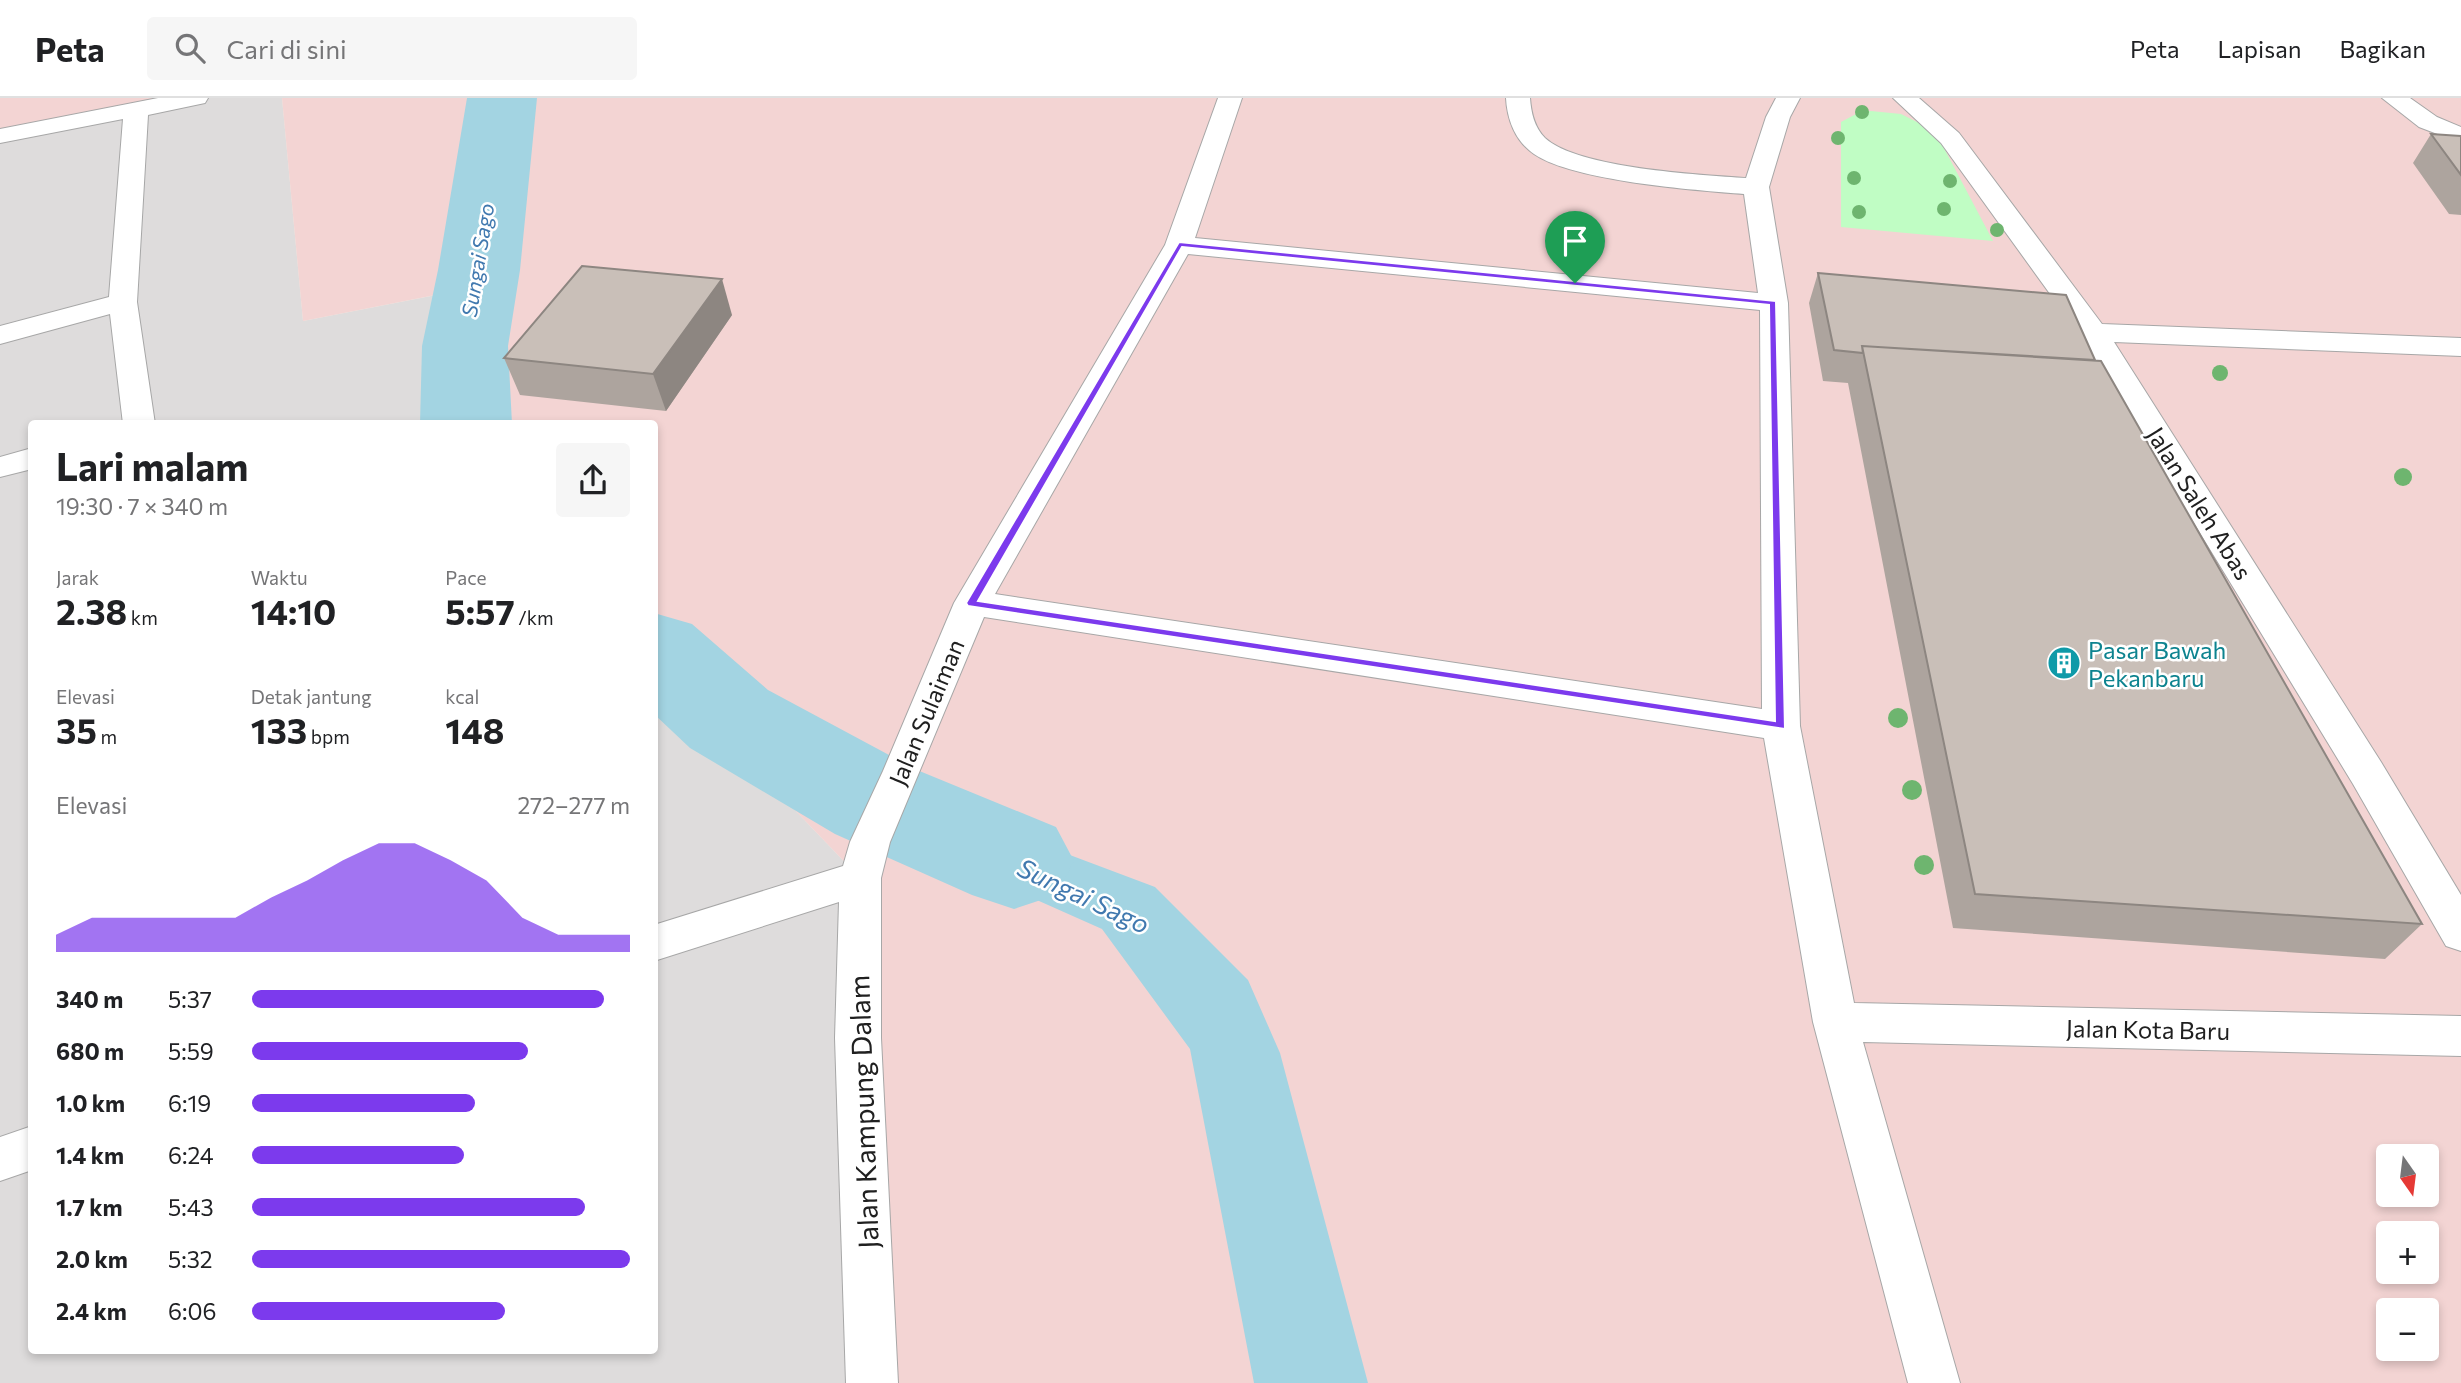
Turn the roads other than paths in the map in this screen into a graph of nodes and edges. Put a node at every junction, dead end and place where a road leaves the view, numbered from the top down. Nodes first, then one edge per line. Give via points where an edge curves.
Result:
1 (196, 98) edge
2 (1230, 98) edge
3 (1518, 98) edge
4 (1788, 98) edge
5 (1905, 98) edge
6 (2394, 98) edge
7 (136, 110) junction
8 (0, 136) edge
9 (2461, 136) edge
10 (1756, 187) junction
11 (1179, 245) junction
12 (123, 303) junction
13 (1773, 303) junction
14 (2093, 332) junction
15 (0, 335) edge
16 (2461, 346) edge
17 (138, 420) edge
18 (28, 459) edge
19 (0, 467) edge
20 (971, 603) junction
21 (1781, 726) junction
22 (865, 860) junction
23 (2461, 933) edge
24 (658, 941) edge
25 (1835, 1022) junction
26 (2461, 1036) edge
27 (28, 1149) edge
28 (0, 1159) edge
29 (1927, 1376) edge
30 (872, 1383) edge

1 - 7 street
2 - 11 street, Jalan Sulaiman
3 - 10 street via 1518,118 1544,150 1573,160 1696,182
4 - 10 street
5 - 14 street, Jalan Saleh Abas via 1950,138
6 - 9 street
7 - 8 street
7 - 12 street
10 - 13 street
11 - 13 street
11 - 20 street, Jalan Sulaiman
12 - 15 street
12 - 17 street
13 - 21 street
14 - 16 street
14 - 23 street, Jalan Saleh Abas via 2367,772
18 - 19 street
20 - 21 street
20 - 22 street, Jalan Sulaiman
21 - 25 street
22 - 24 street
22 - 30 street, Jalan Kampung Dalam via 858,1038
25 - 26 street, Jalan Kota Baru
25 - 29 street
27 - 28 street

